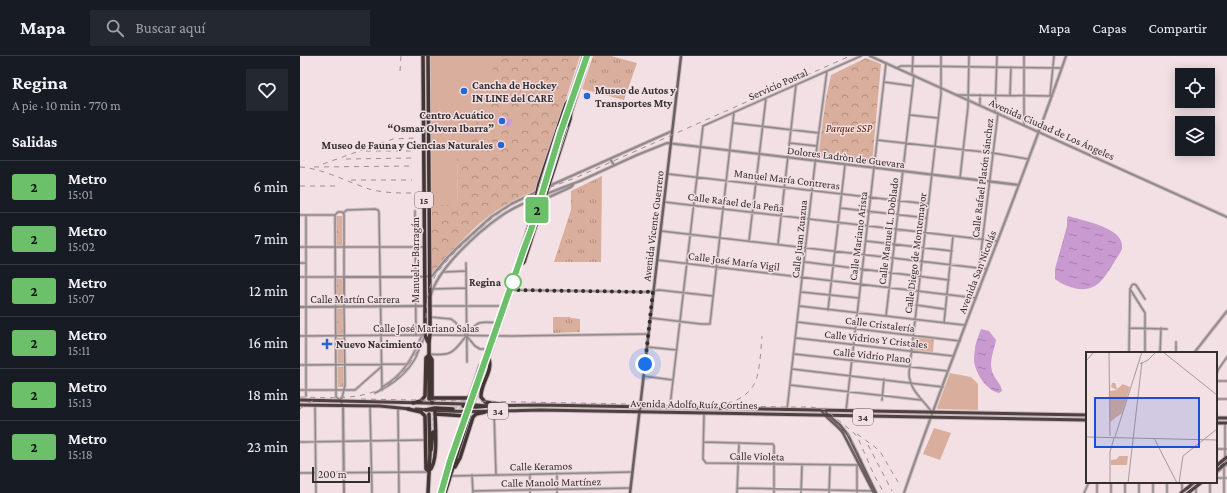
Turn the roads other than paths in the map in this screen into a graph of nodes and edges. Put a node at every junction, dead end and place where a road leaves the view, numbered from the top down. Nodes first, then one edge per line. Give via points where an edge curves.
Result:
1 (423, 56) edge
2 (428, 56) edge
3 (584, 56) edge
4 (589, 56) edge
5 (681, 56) edge
6 (861, 56) edge
7 (870, 56) edge
8 (913, 56) edge
9 (941, 56) edge
10 (969, 56) edge
11 (997, 56) edge
12 (1024, 56) edge
13 (1054, 56) edge
14 (1066, 56) edge
15 (886, 63) junction
16 (913, 66) junction
17 (940, 66) junction
18 (968, 67) junction
19 (997, 67) junction
20 (1011, 67) junction
21 (1024, 67) junction
22 (896, 68) junction
23 (1052, 68) junction
24 (1062, 68) junction
25 (827, 71) junction
26 (913, 75) junction
27 (884, 82) junction
28 (796, 85) junction
29 (913, 86) junction
30 (941, 88) junction
31 (958, 95) junction
32 (968, 95) junction
33 (980, 95) junction
34 (996, 95) junction
35 (1010, 96) junction
36 (1024, 96) junction
37 (1051, 96) junction
38 (766, 98) junction
39 (569, 100) junction
40 (968, 100) junction
41 (980, 105) junction
42 (571, 111) junction
43 (734, 112) junction
44 (997, 112) junction
45 (910, 115) junction
46 (938, 118) junction
47 (733, 123) junction
48 (1024, 125) junction
49 (762, 127) junction
50 (790, 130) junction
51 (672, 131) junction
52 (1039, 131) junction
53 (819, 133) junction
54 (877, 140) junction
55 (789, 143) junction
56 (906, 143) junction
57 (670, 144) junction
58 (817, 146) junction
59 (935, 146) junction
60 (700, 147) junction
61 (964, 150) junction
62 (730, 151) junction
63 (993, 153) junction
64 (759, 155) junction
65 (788, 158) junction
66 (610, 159) junction
67 (1028, 159) junction
68 (815, 161) junction
69 (614, 165) junction
70 (845, 165) junction
71 (424, 168) junction
72 (874, 168) junction
73 (903, 171) junction
74 (667, 173) junction
75 (932, 175) junction
76 (697, 177) junction
77 (960, 178) junction
78 (726, 181) junction
79 (989, 182) junction
80 (573, 184) junction
81 (755, 184) junction
82 (1019, 185) junction
83 (549, 187) junction
84 (784, 187) junction
85 (812, 191) junction
86 (537, 192) junction
87 (546, 194) junction
88 (842, 194) junction
89 (870, 197) junction
90 (536, 198) junction
91 (900, 200) junction
92 (544, 201) junction
93 (429, 202) junction
94 (664, 202) junction
95 (928, 204) junction
96 (694, 206) junction
97 (840, 208) junction
98 (723, 209) junction
99 (540, 210) junction
100 (415, 211) dead end
101 (533, 212) junction
102 (752, 212) junction
103 (869, 212) junction
104 (344, 214) junction
105 (300, 215) edge
106 (306, 215) junction
107 (335, 215) junction
108 (898, 215) junction
109 (781, 216) junction
110 (1227, 217) edge
111 (927, 218) junction
112 (810, 219) junction
113 (838, 223) junction
114 (867, 226) junction
115 (531, 230) junction
116 (896, 230) junction
117 (660, 231) junction
118 (925, 233) junction
119 (691, 235) junction
120 (953, 236) junction
121 (720, 238) junction
122 (866, 240) junction
123 (982, 240) junction
124 (749, 241) junction
125 (997, 241) junction
126 (895, 244) junction
127 (778, 245) junction
128 (300, 247) edge
129 (305, 247) junction
130 (335, 247) junction
131 (344, 247) junction
132 (380, 247) junction
133 (415, 247) junction
134 (424, 247) junction
135 (923, 247) junction
136 (806, 248) junction
137 (952, 251) junction
138 (835, 252) junction
139 (864, 255) junction
140 (893, 258) junction
141 (657, 260) junction
142 (804, 262) junction
143 (922, 262) junction
144 (300, 263) edge
145 (305, 263) junction
146 (466, 263) dead end
147 (687, 264) junction
148 (520, 265) junction
149 (950, 265) junction
150 (833, 266) junction
151 (716, 267) junction
152 (979, 268) junction
153 (987, 269) junction
154 (862, 270) junction
155 (466, 271) junction
156 (442, 272) junction
157 (891, 273) junction
158 (920, 276) junction
159 (300, 277) edge
160 (306, 277) junction
161 (335, 277) junction
162 (344, 277) junction
163 (380, 277) junction
164 (416, 277) junction
165 (424, 277) junction
166 (429, 277) junction
167 (803, 277) junction
168 (832, 280) junction
169 (949, 280) junction
170 (860, 284) junction
171 (890, 287) junction
172 (466, 288) junction
173 (432, 289) junction
174 (1130, 289) junction
175 (512, 290) junction
176 (918, 290) junction
177 (653, 291) junction
178 (801, 292) junction
179 (684, 293) junction
180 (947, 294) junction
181 (830, 295) junction
182 (713, 296) junction
183 (430, 298) junction
184 (859, 298) junction
185 (976, 298) junction
186 (1145, 299) dead end
187 (344, 306) junction
188 (380, 306) junction
189 (416, 306) junction
190 (424, 306) junction
191 (430, 306) junction
192 (466, 306) junction
193 (506, 306) junction
194 (799, 306) junction
195 (916, 306) junction
196 (300, 307) edge
197 (306, 307) junction
198 (335, 307) junction
199 (945, 309) junction
200 (828, 310) junction
201 (1227, 311) edge
202 (857, 313) junction
203 (886, 316) junction
204 (430, 317) junction
205 (650, 318) junction
206 (915, 320) junction
207 (681, 322) junction
208 (798, 322) junction
209 (500, 323) junction
210 (944, 323) junction
211 (966, 326) junction
212 (1129, 328) junction
213 (1145, 328) junction
214 (1161, 328) junction
215 (855, 329) junction
216 (1167, 329) dead end
217 (648, 334) junction
218 (416, 335) junction
219 (426, 335) junction
220 (466, 335) junction
221 (300, 336) edge
222 (306, 336) junction
223 (335, 336) junction
224 (345, 336) junction
225 (381, 336) junction
226 (496, 336) junction
227 (913, 336) junction
228 (796, 338) junction
229 (960, 341) junction
230 (1176, 342) dead end
231 (853, 345) junction
232 (647, 347) junction
233 (491, 349) junction
234 (677, 350) junction
235 (911, 351) junction
236 (1129, 352) edge
237 (1144, 352) edge
238 (1160, 352) edge
239 (1176, 352) edge
240 (1195, 352) edge
241 (794, 354) junction
242 (429, 355) junction
243 (954, 356) junction
244 (1227, 357) edge
245 (488, 358) junction
246 (852, 360) junction
247 (1224, 361) junction
248 (1227, 361) edge
249 (467, 362) dead end
250 (345, 364) junction
251 (408, 364) junction
252 (300, 365) edge
253 (306, 365) junction
254 (335, 365) junction
255 (381, 365) junction
256 (909, 367) junction
257 (792, 370) junction
258 (948, 371) junction
259 (1217, 372) edge
260 (643, 376) junction
261 (850, 376) junction
262 (884, 379) junction
263 (674, 380) junction
264 (910, 383) junction
265 (790, 385) junction
266 (943, 387) junction
267 (382, 388) junction
268 (300, 390) edge
269 (306, 390) junction
270 (336, 390) junction
271 (344, 390) junction
272 (848, 392) junction
273 (374, 393) dead end
274 (306, 396) dead end
275 (882, 396) junction
276 (431, 399) junction
277 (300, 400) edge
278 (340, 400) junction
279 (473, 400) tunnel mouth
280 (882, 400) dead end
281 (922, 400) junction
282 (413, 403) junction
283 (432, 403) junction
284 (300, 404) edge
285 (315, 405) junction
286 (343, 405) junction
287 (504, 405) junction
288 (370, 406) junction
289 (463, 406) tunnel mouth
290 (487, 406) junction
291 (640, 407) junction
292 (398, 408) junction
293 (670, 408) junction
294 (408, 409) junction
295 (453, 409) tunnel mouth
296 (426, 410) junction
297 (787, 410) junction
298 (805, 410) junction
299 (823, 410) junction
300 (494, 411) junction
301 (846, 411) junction
302 (856, 411) junction
303 (485, 412) junction
304 (639, 412) junction
305 (435, 413) junction
306 (704, 413) junction
307 (932, 413) junction
308 (429, 414) tunnel mouth
309 (468, 415) junction
310 (806, 415) junction
311 (825, 415) junction
312 (829, 415) junction
313 (1086, 415) edge
314 (856, 416) junction
315 (930, 418) junction
316 (1086, 420) edge
317 (1226, 423) edge
318 (433, 432) tunnel mouth
319 (398, 440) junction
320 (426, 440) junction
321 (371, 441) junction
322 (300, 442) edge
323 (315, 442) junction
324 (343, 442) junction
325 (704, 442) junction
326 (739, 443) junction
327 (1226, 449) edge
328 (430, 453) junction
329 (1226, 457) edge
330 (738, 464) junction
331 (774, 464) junction
332 (1217, 464) edge
333 (1224, 464) edge
334 (802, 465) junction
335 (830, 465) junction
336 (858, 465) junction
337 (399, 471) junction
338 (429, 471) junction
339 (452, 471) junction
340 (316, 472) junction
341 (344, 472) junction
342 (372, 472) junction
343 (632, 472) junction
344 (300, 473) edge
345 (557, 473) junction
346 (530, 474) junction
347 (472, 475) junction
348 (496, 475) junction
349 (450, 476) junction
350 (1217, 478) edge
351 (1224, 478) junction
352 (1227, 478) edge
353 (1089, 483) edge
354 (1140, 483) edge
355 (1182, 483) edge
356 (1194, 483) edge
357 (1201, 483) edge
358 (1196, 487) junction
359 (630, 488) junction
360 (738, 488) junction
361 (774, 489) junction
362 (802, 489) junction
363 (530, 490) junction
364 (557, 490) junction
365 (829, 490) junction
366 (429, 492) edge
367 (473, 492) edge
368 (857, 492) edge
369 (874, 492) edge
370 (316, 493) edge
371 (344, 493) edge
372 (372, 493) edge
373 (399, 493) edge
374 (445, 493) edge
375 (530, 493) edge
376 (558, 493) edge
377 (630, 493) edge
378 (737, 493) edge
379 (774, 493) edge
380 (802, 493) edge
381 (829, 493) edge
382 (904, 493) edge
383 (1084, 493) edge
384 (1139, 493) edge
385 (1181, 493) edge
386 (1188, 493) edge
387 (1196, 493) edge
388 (1224, 493) edge

1 - 71 highway, Manuel L. Barragán / 15
2 - 93 highway, Manuel L. Barragán / 15
3 - 39 highway
4 - 42 highway
5 - 51 main road, Avenida Vicente Guerrero
6 - 25 street, Servicio Postal
7 - 15 street, Avenida Ciudad de Los Ángeles
8 - 16 street, Calle Manuel L. Doblado
9 - 17 street, Calle Diego de Montemayor
10 - 18 street
11 - 19 street, Calle Rafael Platón Sánchez
12 - 21 street
13 - 23 street
14 - 24 street, Avenida San Nicolás
15 - 22 street, Avenida Ciudad de Los Ángeles
15 - 27 street, Calle Mariano Arista
16 - 17 street
16 - 22 street
16 - 26 street, Calle Manuel L. Doblado
17 - 18 street
17 - 30 street, Calle Diego de Montemayor
18 - 19 street
18 - 32 street
19 - 20 street
19 - 34 street, Calle Rafael Platón Sánchez
20 - 21 street
20 - 35 street
21 - 23 street
21 - 36 street
22 - 26 street, Avenida Ciudad de Los Ángeles
23 - 24 street
23 - 37 street
24 - 37 street, Avenida San Nicolás
25 - 28 street, Servicio Postal
25 - 53 street, Calle Juan Zuazua
26 - 29 street, Calle Manuel L. Doblado
26 - 30 street, Avenida Ciudad de Los Ángeles
27 - 29 street
27 - 54 street, Calle Mariano Arista
28 - 38 street, Servicio Postal
28 - 50 street
29 - 45 street, Calle Manuel L. Doblado
30 - 31 street, Avenida Ciudad de Los Ángeles
30 - 46 street, Calle Diego de Montemayor
31 - 32 street
31 - 40 street, Avenida Ciudad de Los Ángeles
32 - 33 street
32 - 40 street
33 - 34 street
33 - 41 street
34 - 35 street
34 - 44 street, Calle Rafael Platón Sánchez
35 - 36 street
36 - 37 street
36 - 48 street
37 - 52 street, Avenida San Nicolás
38 - 43 street, Servicio Postal
38 - 49 street
39 - 86 highway
39 - 115 highway, bridge via 542,184
40 - 41 street, Avenida Ciudad de Los Ángeles
40 - 61 street
41 - 44 street, Avenida Ciudad de Los Ángeles
42 - 83 highway
42 - 115 highway, bridge
43 - 47 street
43 - 60 street, Servicio Postal via 703,127
44 - 48 street, Avenida Ciudad de Los Ángeles
44 - 63 street, Calle Rafael Platón Sánchez
45 - 46 street
45 - 56 street, Calle Manuel L. Doblado
46 - 59 street, Calle Diego de Montemayor
47 - 49 street
47 - 62 street
48 - 52 street, Avenida Ciudad de Los Ángeles
49 - 50 street
49 - 64 street
50 - 53 street
50 - 55 street
51 - 57 main road, Avenida Vicente Guerrero
51 - 66 street
52 - 67 street, Avenida San Nicolás
52 - 110 street, Avenida Ciudad de Los Ángeles
53 - 58 street, Calle Juan Zuazua
54 - 56 street
54 - 72 street, Calle Mariano Arista
55 - 58 street
55 - 65 street
56 - 59 street
56 - 73 street, Calle Manuel L. Doblado
57 - 60 street, Dolores Ladròn de Guevara
57 - 69 street via 663,144
57 - 74 main road, Avenida Vicente Guerrero
58 - 68 street, Calle Juan Zuazua
59 - 61 street
59 - 75 street, Calle Diego de Montemayor
60 - 62 street, Dolores Ladròn de Guevara
60 - 76 street
61 - 63 street
61 - 77 street
62 - 64 street, Dolores Ladròn de Guevara
62 - 78 street
63 - 67 street
63 - 79 street, Calle Rafael Platón Sánchez
64 - 65 street, Dolores Ladròn de Guevara
64 - 81 street
65 - 68 street, Dolores Ladròn de Guevara
65 - 84 street
66 - 69 street
66 - 83 street
67 - 82 street, Avenida San Nicolás
68 - 70 street, Dolores Ladròn de Guevara
68 - 85 street, Calle Juan Zuazua
69 - 80 street
70 - 72 street, Dolores Ladròn de Guevara
70 - 88 street
71 - 93 highway via 427,174
71 - 134 highway, Manuel L. Barragán / 15
72 - 73 street, Dolores Ladròn de Guevara
72 - 89 street, Calle Mariano Arista
73 - 75 street, Dolores Ladròn de Guevara
73 - 91 street, Calle Manuel L. Doblado
74 - 76 street, Manuel María Contreras
74 - 94 main road, Avenida Vicente Guerrero
75 - 77 street, Dolores Ladròn de Guevara
75 - 95 street, Calle Diego de Montemayor
76 - 78 street, Manuel María Contreras
76 - 96 street
77 - 79 street, Dolores Ladròn de Guevara
78 - 81 street, Manuel María Contreras
78 - 98 street
79 - 82 street, Dolores Ladròn de Guevara
79 - 123 street, Calle Rafael Platón Sánchez
80 - 87 street
80 - 92 street
81 - 84 street, Manuel María Contreras
81 - 102 street
82 - 125 street, Avenida San Nicolás
83 - 86 street
83 - 87 highway
84 - 85 street, Manuel María Contreras
84 - 109 street
85 - 88 street, Manuel María Contreras
85 - 112 street, Calle Juan Zuazua
86 - 87 highway
86 - 90 highway
86 - 166 street via 511,204 492,217
87 - 90 street
87 - 92 highway
88 - 89 street, Manuel María Contreras
88 - 97 street
89 - 91 street, Manuel María Contreras
89 - 103 street, Calle Mariano Arista
90 - 92 highway
90 - 101 highway
90 - 156 street via 509,211 491,224
91 - 95 street, Manuel María Contreras
91 - 108 street, Calle Manuel L. Doblado
92 - 99 highway
93 - 166 highway, Manuel L. Barragán / 15
94 - 96 street, Calle Rafael de la Peña
94 - 117 main road, Avenida Vicente Guerrero
95 - 111 street, Calle Diego de Montemayor
96 - 98 street, Calle Rafael de la Peña
96 - 119 street
97 - 103 street
97 - 113 street
98 - 102 street, Calle Rafael de la Peña
98 - 121 street
99 - 101 highway
99 - 148 highway via 524,262
100 - 133 street
101 - 148 highway via 519,258
102 - 109 street, Calle Rafael de la Peña
102 - 124 street
103 - 108 street
103 - 114 street, Calle Mariano Arista
104 - 107 street via 338,212
104 - 131 street
104 - 132 street via 346,210 378,210
105 - 106 street
106 - 107 street
106 - 129 street
107 - 130 street
108 - 111 street
108 - 116 street, Calle Manuel L. Doblado
109 - 112 street, Calle Rafael de la Peña
109 - 127 street
111 - 118 street, Calle Diego de Montemayor
112 - 113 street, Calle Rafael de la Peña
112 - 136 street, Calle Juan Zuazua
113 - 114 street, Calle Rafael de la Peña
113 - 138 street
114 - 116 street, Calle Rafael de la Peña
114 - 122 street, Calle Mariano Arista
115 - 148 highway, bridge
116 - 118 street, Calle Rafael de la Peña
116 - 126 street, Calle Manuel L. Doblado
117 - 119 street
117 - 141 main road, Avenida Vicente Guerrero
118 - 120 street, Calle Rafael de la Peña
118 - 135 street, Calle Diego de Montemayor
119 - 121 street
119 - 147 street
120 - 123 street, Calle Rafael de la Peña
120 - 137 street
121 - 124 street
121 - 151 street
122 - 126 street
122 - 139 street, Calle Mariano Arista
123 - 125 street, Calle Rafael de la Peña
123 - 152 street, Calle Rafael Platón Sánchez
124 - 127 street
125 - 153 street, Avenida San Nicolás
126 - 135 street
126 - 140 street, Calle Manuel L. Doblado
127 - 136 street
128 - 129 street
129 - 130 street
129 - 145 street
130 - 131 street
130 - 161 street
131 - 132 street
131 - 162 street
132 - 133 street
132 - 163 street
133 - 134 street
133 - 164 street
134 - 165 highway, Manuel L. Barragán / 15
135 - 137 street
135 - 143 street, Calle Diego de Montemayor
136 - 138 street
136 - 142 street, Calle Juan Zuazua
137 - 149 street
138 - 139 street
138 - 150 street
139 - 140 street
139 - 154 street, Calle Mariano Arista
140 - 143 street
140 - 157 street, Calle Manuel L. Doblado
141 - 147 street, Calle José María Vigil
141 - 177 main road, Avenida Vicente Guerrero
142 - 150 street
142 - 167 street, Calle Juan Zuazua
143 - 149 street
143 - 158 street, Calle Diego de Montemayor
144 - 145 street
145 - 160 street
146 - 155 street
147 - 151 street, Calle José María Vigil
147 - 179 street
148 - 175 highway
149 - 152 street
149 - 169 street
150 - 154 street
150 - 168 street
151 - 167 street, Calle José María Vigil
151 - 182 street
152 - 153 street
153 - 185 street, Avenida San Nicolás
154 - 157 street
154 - 170 street, Calle Mariano Arista
155 - 156 street
155 - 172 street
156 - 173 street
157 - 158 street
157 - 171 street, Calle Manuel L. Doblado
158 - 169 street
158 - 176 street, Calle Diego de Montemayor
159 - 160 street
160 - 161 street
160 - 197 street
161 - 162 street
161 - 198 street
162 - 163 street
162 - 187 street
163 - 164 street
163 - 188 street
164 - 165 street
164 - 189 street
165 - 166 street
165 - 190 highway, Manuel L. Barragán / 15
166 - 183 highway, Manuel L. Barragán / 15
167 - 168 street, Calle José María Vigil
167 - 178 street, Calle Juan Zuazua
168 - 170 street, Calle José María Vigil
168 - 181 street
169 - 180 street
170 - 171 street, Calle José María Vigil
170 - 184 street, Calle Mariano Arista
171 - 176 street, Calle José María Vigil
171 - 203 street, Calle Manuel L. Doblado
172 - 173 street
172 - 192 street
173 - 183 street
174 - 186 street via 1135,284
174 - 212 street
174 - 213 street via 1145,313
175 - 177 street
175 - 193 highway
176 - 180 street, Calle José María Vigil
176 - 195 street, Calle Diego de Montemayor
177 - 179 street
177 - 205 main road, Avenida Vicente Guerrero
178 - 181 street
178 - 194 street, Calle Juan Zuazua
179 - 182 street
179 - 207 street
180 - 185 street, Calle José María Vigil
180 - 199 street
181 - 184 street
181 - 200 street
182 - 207 street via 708,325
183 - 191 highway, Manuel L. Barragán / 15
184 - 202 street, Calle Mariano Arista
185 - 211 street, Avenida San Nicolás
187 - 188 street, Calle Martín Carrera
187 - 198 street, Calle Martín Carrera
187 - 224 street
188 - 189 street, Calle Martín Carrera
188 - 225 street
189 - 190 street, Calle Martín Carrera
189 - 218 street
190 - 191 street, Calle Martín Carrera
190 - 219 highway, Manuel L. Barragán / 15
191 - 192 street, Calle Martín Carrera
191 - 204 highway, Manuel L. Barragán / 15
192 - 193 street, Calle Martín Carrera
192 - 220 street
193 - 209 highway
194 - 200 street
194 - 208 street, Calle Juan Zuazua
195 - 199 street
195 - 206 street, Calle Diego de Montemayor
196 - 197 street, Calle Martín Carrera
197 - 198 street, Calle Martín Carrera
197 - 222 street
198 - 223 street
199 - 210 street
200 - 202 street
201 - 240 street
202 - 203 street
202 - 215 street, Calle Mariano Arista
203 - 206 street
204 - 219 highway, Manuel L. Barragán / 15
204 - 220 street via 451,318
205 - 207 street
205 - 217 main road, Avenida Vicente Guerrero
206 - 210 street
206 - 227 street, Calle Diego de Montemayor
207 - 234 street
208 - 215 street, Calle Cristalería
208 - 228 street, Calle Juan Zuazua
209 - 220 street via 478,323
209 - 226 highway
210 - 211 street
211 - 229 street, Avenida San Nicolás
212 - 213 street
212 - 236 street
213 - 214 street
213 - 237 street
214 - 216 street
214 - 238 street
215 - 227 street, Calle Cristalería
215 - 231 street, Calle Mariano Arista
217 - 226 street, Calle José Mariano Salas
217 - 232 main road, Avenida Vicente Guerrero
218 - 219 street, Calle José Mariano Salas
218 - 225 street, Calle José Mariano Salas
219 - 220 street, Calle José Mariano Salas
219 - 242 highway, Manuel L. Barragán / 15
219 - 251 street
219 - 267 street via 408,369 397,380
220 - 226 street, Calle José Mariano Salas
220 - 233 street via 478,348
220 - 242 street via 457,348 448,354
220 - 249 street
221 - 222 street, Calle José Mariano Salas
222 - 223 street, Calle José Mariano Salas
222 - 253 street
223 - 224 street, Calle José Mariano Salas
223 - 254 street
224 - 225 street, Calle José Mariano Salas
224 - 250 street
225 - 255 street
226 - 233 highway
227 - 229 street, Calle Cristalería
227 - 235 street, Calle Diego de Montemayor
228 - 231 street, Calle Vidrios Y Cristales
228 - 241 street, Calle Juan Zuazua
229 - 243 street, Avenida San Nicolás
230 - 239 street
231 - 235 street, Calle Vidrios Y Cristales
231 - 246 street, Calle Mariano Arista
232 - 234 street
232 - 260 main road, Avenida Vicente Guerrero
233 - 245 highway
234 - 263 street
235 - 243 street, Calle Vidrios Y Cristales
235 - 256 street, Calle Diego de Montemayor
241 - 246 street, Calle Vidrio Plano
241 - 257 street, Calle Juan Zuazua
242 - 276 highway via 432,360
242 - 282 highway via 426,358 426,396 421,401
243 - 258 street, Avenida San Nicolás
244 - 247 street
245 - 276 highway via 480,366 468,398
245 - 279 highway
245 - 287 highway via 490,365 481,392 482,399 488,403
246 - 256 street, Calle Vidrio Plano
246 - 261 street, Calle Mariano Arista
247 - 248 street
247 - 259 street
250 - 254 street
250 - 255 street
250 - 271 street
251 - 255 street
251 - 267 street
252 - 253 street
253 - 254 street
253 - 269 street
254 - 270 street
255 - 267 street
255 - 271 street via 357,389
256 - 258 street, Calle Vidrio Plano
256 - 264 street, Calle Diego de Montemayor
257 - 261 street
257 - 265 street, Calle Juan Zuazua
258 - 266 street, Avenida San Nicolás
260 - 263 street
260 - 291 main road, Avenida Vicente Guerrero
261 - 262 street
261 - 272 street, Calle Mariano Arista
262 - 264 street
262 - 275 street
263 - 293 street
264 - 266 street
264 - 281 street
265 - 272 street
265 - 297 street, Calle Juan Zuazua
266 - 307 street, Avenida San Nicolás
267 - 273 street
268 - 269 street
269 - 270 street
269 - 274 street
270 - 271 street
270 - 278 street via 336,398
271 - 278 street
272 - 275 street
272 - 301 street, Calle Mariano Arista
275 - 280 street
275 - 281 street
276 - 283 highway
277 - 278 main road, Avenida Adolfo Ruíz Cortines / 34
278 - 282 main road, Avenida Adolfo Ruíz Cortines / 34
278 - 286 street
281 - 307 street
282 - 283 main road, Avenida Adolfo Ruíz Cortines / 34
283 - 290 main road, Avenida Adolfo Ruíz Cortines / 34
284 - 285 main road
285 - 286 main road
285 - 323 street
286 - 288 main road
286 - 324 street
287 - 290 main road, Avenida Adolfo Ruíz Cortines / 34
287 - 291 main road, Avenida Adolfo Ruíz Cortines / 34
288 - 292 main road
288 - 321 street
289 - 290 highway
291 - 293 main road, Avenida Adolfo Ruíz Cortines / 34
291 - 304 main road, Avenida Vicente Guerrero
292 - 294 main road
292 - 319 street
293 - 297 main road, Avenida Adolfo Ruíz Cortines / 34
294 - 296 main road
294 - 320 highway via 424,414
295 - 296 highway
296 - 305 main road
297 - 298 main road, Avenida Adolfo Ruíz Cortines / 34
298 - 299 main road, Avenida Adolfo Ruíz Cortines / 34
298 - 310 main road
299 - 301 main road, Avenida Adolfo Ruíz Cortines / 34
299 - 311 main road
299 - 312 main road
300 - 303 main road, Avenida Adolfo Ruíz Cortines / 34
300 - 304 main road, Avenida Adolfo Ruíz Cortines / 34
300 - 348 street
301 - 302 main road, Avenida Adolfo Ruíz Cortines / 34
302 - 307 main road, Avenida Adolfo Ruíz Cortines / 34
302 - 314 main road
303 - 309 main road, Avenida Adolfo Ruíz Cortines / 34
303 - 339 highway via 474,416 460,458
304 - 306 main road, Avenida Adolfo Ruíz Cortines / 34
304 - 343 main road, Avenida Vicente Guerrero
305 - 309 highway
305 - 338 highway via 436,454
306 - 310 main road, Avenida Adolfo Ruíz Cortines / 34
306 - 325 street, Calle Violeta
307 - 313 main road, Avenida Adolfo Ruíz Cortines / 34
307 - 315 street, Avenida San Nicolás
308 - 328 highway
309 - 339 highway via 454,455
310 - 311 main road, Avenida Adolfo Ruíz Cortines / 34
311 - 312 main road, Avenida Adolfo Ruíz Cortines / 34
311 - 336 main road via 843,433
312 - 314 main road, Avenida Adolfo Ruíz Cortines / 34
312 - 369 main road via 848,435
314 - 315 main road, Avenida Adolfo Ruíz Cortines / 34
315 - 316 main road, Avenida Adolfo Ruíz Cortines / 34
315 - 382 street, Avenida San Nicolás
317 - 327 street
318 - 328 highway
319 - 320 street
319 - 321 street
319 - 337 street
320 - 338 highway via 426,469
321 - 324 street
321 - 342 street
322 - 323 street
323 - 324 street
323 - 340 street
324 - 341 street
325 - 326 street
325 - 330 street, Calle Violeta via 704,462
326 - 330 street
326 - 331 street via 773,444
327 - 329 street
328 - 338 highway
329 - 332 street
329 - 333 main road
330 - 331 street, Calle Violeta
330 - 360 street
331 - 334 street, Calle Violeta
331 - 361 street
333 - 351 street
334 - 335 street, Calle Violeta
334 - 362 street
335 - 336 street, Calle Violeta
335 - 365 street
336 - 368 street
336 - 369 main road
337 - 338 street
337 - 342 street
337 - 373 street
338 - 366 highway
339 - 349 highway
340 - 341 street
340 - 344 street
340 - 370 street
341 - 342 street
341 - 371 street
342 - 372 street
343 - 345 street, Calle Keramos
343 - 359 main road, Avenida Vicente Guerrero
345 - 346 street, Calle Keramos
345 - 364 street
346 - 348 street, Calle Keramos
346 - 363 street
347 - 348 street, Calle Keramos
347 - 349 street, Calle Keramos
347 - 367 street
349 - 374 highway
350 - 351 street
351 - 352 street
351 - 388 street
353 - 383 street
354 - 384 street
355 - 385 street
356 - 385 main road
357 - 358 main road
358 - 386 main road
358 - 387 street
359 - 364 street, Calle Manolo Martínez
359 - 377 main road, Avenida Vicente Guerrero
360 - 361 street
360 - 378 street
361 - 362 street
361 - 379 street
362 - 365 street
362 - 380 street
363 - 364 street, Calle Manolo Martínez
363 - 367 street, Calle Manolo Martínez
363 - 375 street
364 - 376 street
365 - 368 street
365 - 381 street
368 - 369 street

